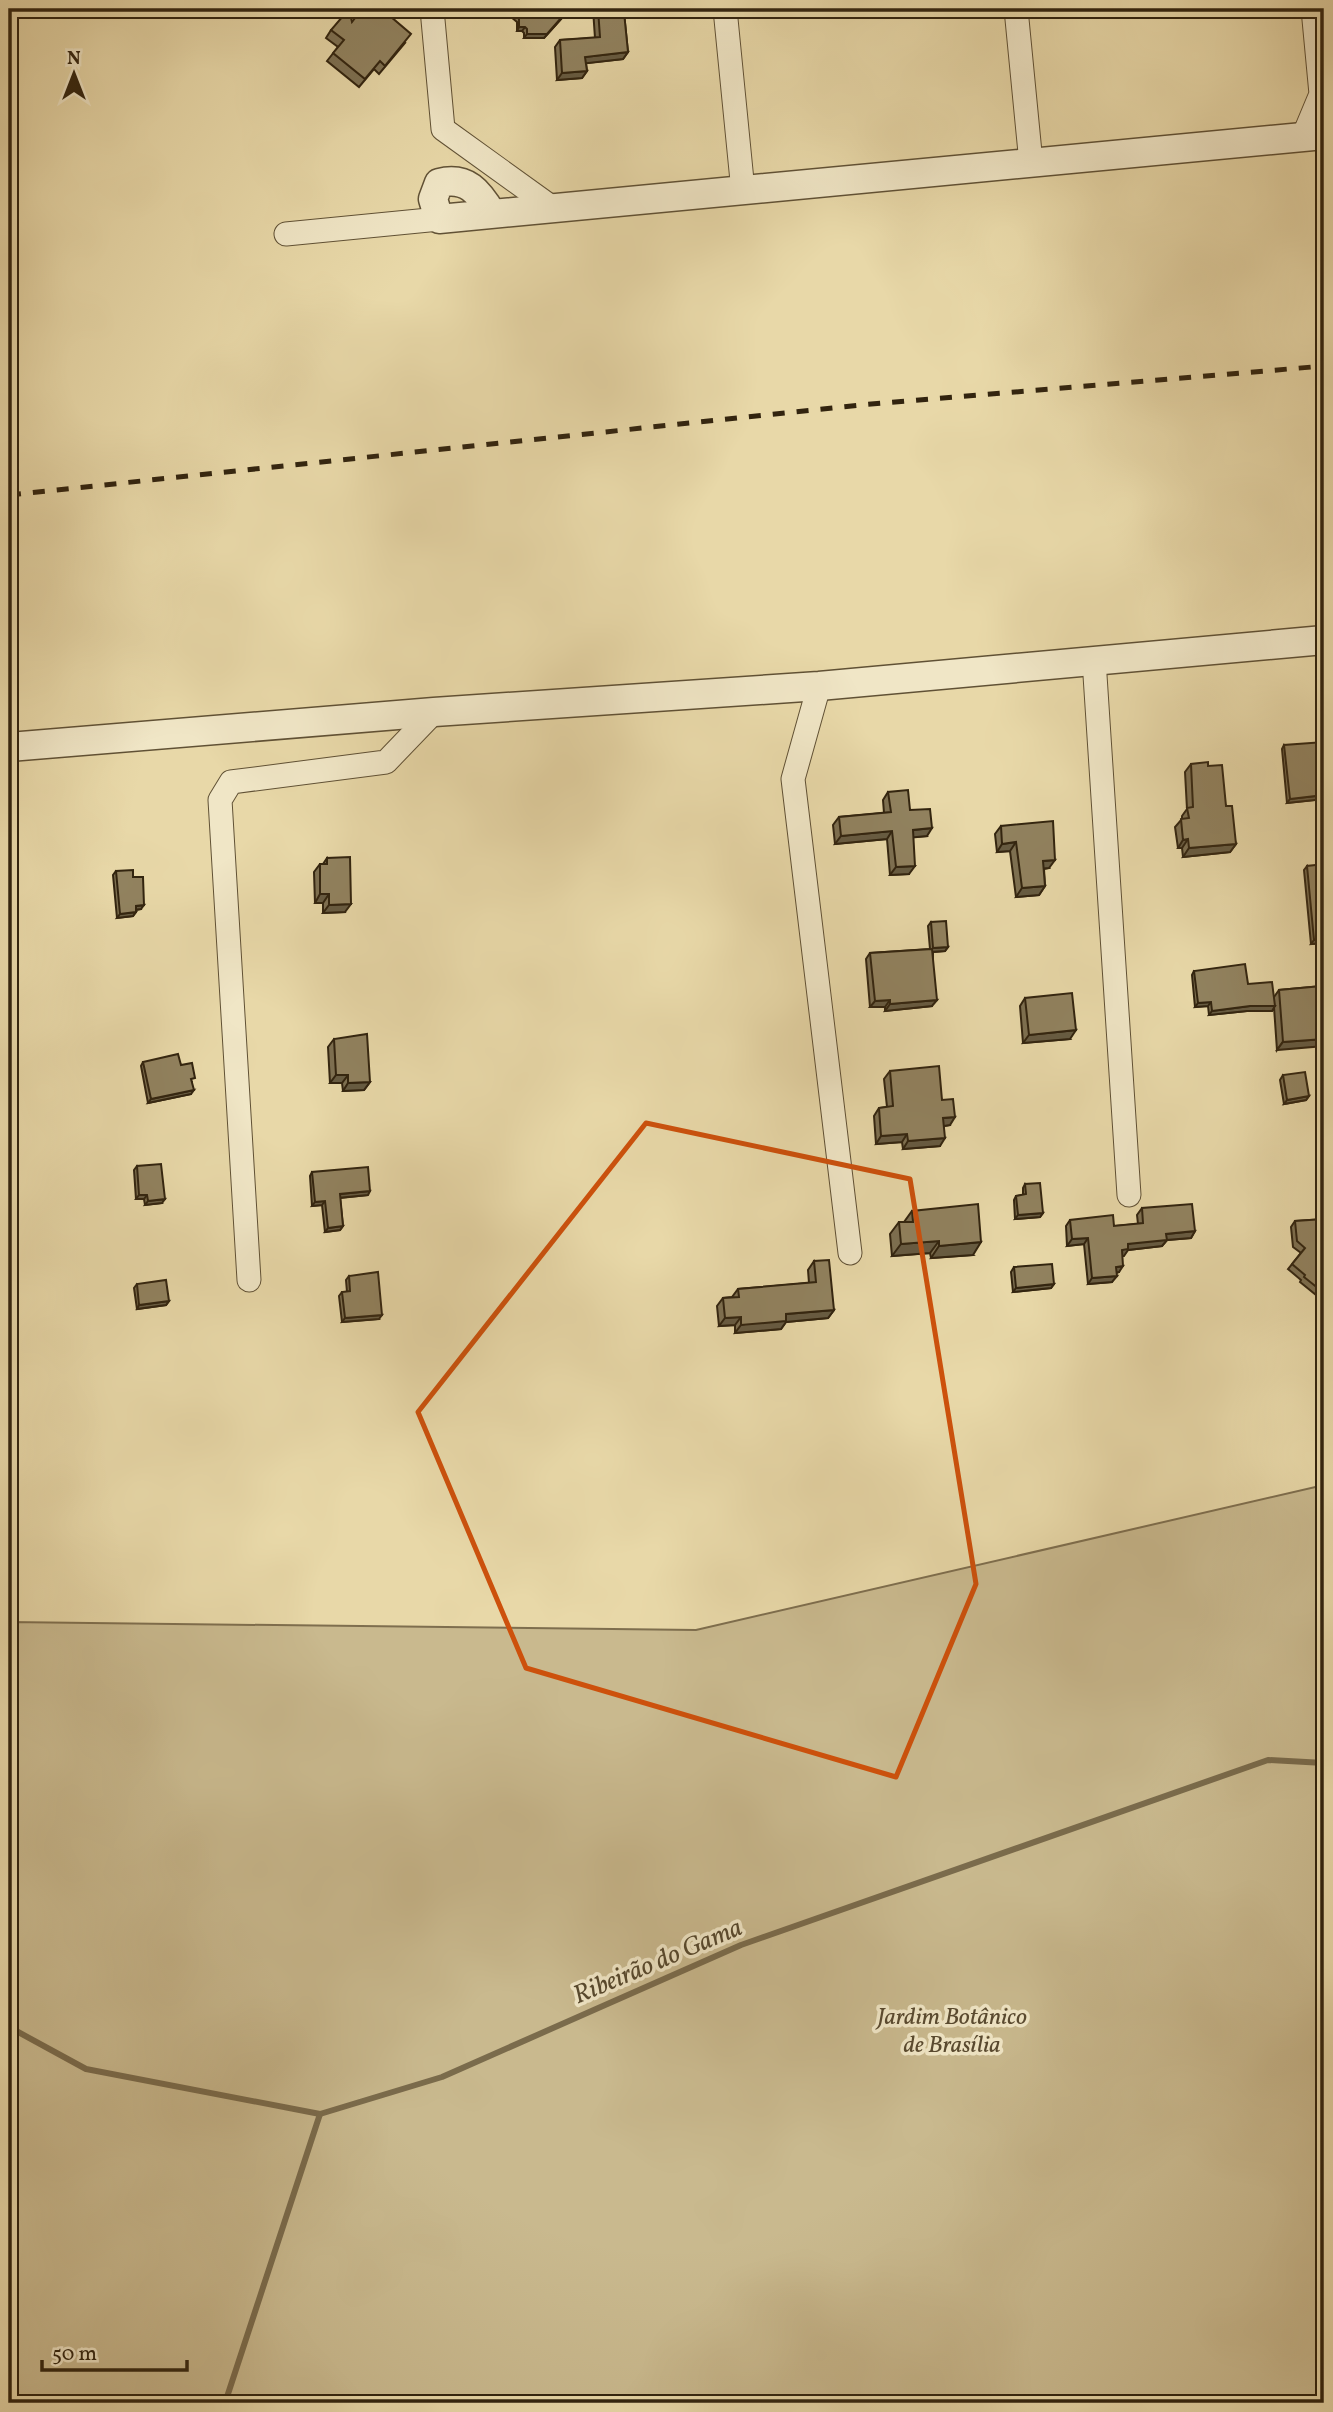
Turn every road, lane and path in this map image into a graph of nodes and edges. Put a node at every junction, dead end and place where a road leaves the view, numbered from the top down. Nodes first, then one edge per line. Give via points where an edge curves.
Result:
1 (432, 9) edge
2 (725, 9) edge
3 (1016, 9) edge
4 (1313, 9) edge
5 (1322, 96) edge
6 (1313, 136) edge
7 (1031, 163) junction
8 (743, 191) junction
9 (554, 209) junction
10 (492, 214) junction
11 (439, 219) junction
12 (286, 234) dead end
13 (1324, 640) edge
14 (1094, 660) junction
15 (819, 686) junction
16 (434, 712) junction
17 (11, 750) edge
18 (1129, 1195) dead end
19 (850, 1253) dead end
20 (249, 1280) dead end

1 - 9 street via 443,129
2 - 8 street
3 - 7 street
4 - 5 street
5 - 6 street
6 - 7 street
7 - 8 street
8 - 9 street
9 - 10 street
10 - 11 street
10 - 11 street via 482,196 454,180 439,183 433,198
11 - 12 street
13 - 14 street
14 - 15 street
14 - 18 street
15 - 16 street
15 - 19 street via 793,779
16 - 17 street
16 - 20 street via 386,762 231,782 220,800

